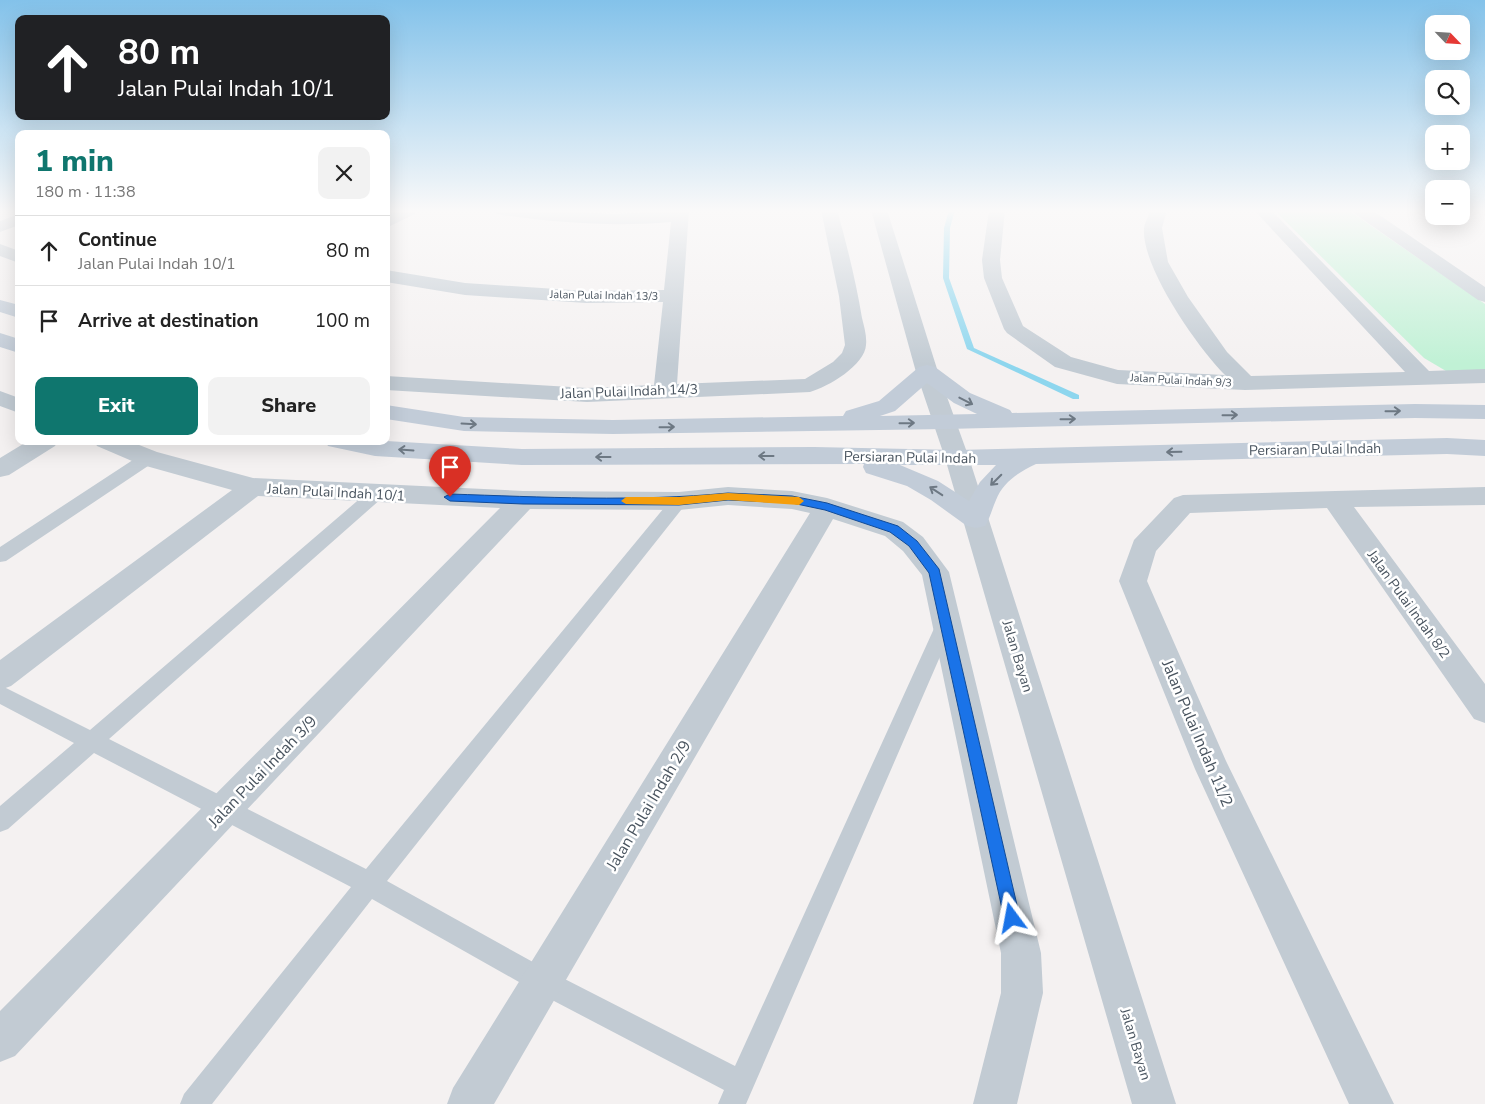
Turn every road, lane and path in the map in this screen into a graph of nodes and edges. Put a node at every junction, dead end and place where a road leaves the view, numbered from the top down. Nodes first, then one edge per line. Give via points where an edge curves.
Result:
1 (676, 262) edge
2 (841, 262) edge
3 (894, 262) edge
4 (991, 262) edge
5 (1159, 262) edge
6 (1311, 262) edge
7 (1435, 262) edge
8 (390, 277) edge
9 (673, 296) junction
10 (1485, 296) edge
11 (0, 306) edge
12 (15, 311) edge
13 (0, 339) edge
14 (15, 345) edge
15 (927, 372) junction
16 (1485, 376) edge
17 (1422, 377) junction
18 (390, 383) edge
19 (1245, 383) junction
20 (665, 390) junction
21 (0, 398) edge
22 (15, 404) edge
23 (1485, 412) edge
24 (390, 413) edge
25 (1019, 420) junction
26 (946, 422) junction
27 (806, 424) junction
28 (39, 445) edge
29 (116, 445) edge
30 (358, 445) edge
31 (1485, 448) edge
32 (814, 455) junction
33 (1033, 456) junction
34 (148, 458) junction
35 (957, 458) junction
36 (0, 469) edge
37 (253, 487) junction
38 (376, 494) junction
39 (1485, 496) edge
40 (1334, 498) junction
41 (523, 500) junction
42 (679, 501) junction
43 (827, 507) junction
44 (976, 519) junction
45 (0, 556) edge
46 (946, 621) junction
47 (0, 677) edge
48 (0, 694) edge
49 (1481, 697) edge
50 (93, 741) junction
51 (224, 810) junction
52 (0, 822) edge
53 (369, 884) junction
54 (542, 981) junction
55 (0, 1041) edge
56 (736, 1094) edge
57 (194, 1104) edge
58 (469, 1104) edge
59 (995, 1104) edge
60 (1154, 1104) edge
61 (1372, 1104) edge

1 - 9 street
2 - 20 street, Jalan Pulai Indah 14/3 via 856,345 841,367 810,385
3 - 15 street, Jalan Bayan
4 - 19 street, Jalan Pulai Indah 9/3 via 992,278 1014,330 1063,362 1117,377
5 - 19 street via 1178,298 1219,357
6 - 17 street
7 - 10 street
8 - 9 street, Jalan Pulai Indah 13/3 via 465,289 586,297
9 - 20 street
11 - 12 main road
13 - 14 main road
15 -> 25 main road via 965,401
15 - 26 street, Jalan Bayan
15 - 27 main road via 886,406 863,415
16 - 17 street, Jalan Pulai Indah 9/3
17 - 19 street, Jalan Pulai Indah 9/3
18 - 20 street, Jalan Pulai Indah 14/3 via 587,395
21 - 22 street
25 -> 23 main road
24 -> 27 main road via 464,424 613,428
25 - 26 main road
27 -> 26 main road
26 - 35 street, Jalan Bayan
28 - 36 street
29 - 34 street, Jalan Pulai Indah 10/1
32 -> 30 main road, Persiaran Pulai Indah via 522,458
31 -> 33 main road, Persiaran Pulai Indah via 1447,446
32 - 35 main road, Persiaran Pulai Indah
44 -> 32 main road via 912,476
33 - 35 main road, Persiaran Pulai Indah
33 -> 44 main road via 1016,462 993,482 983,497
34 - 37 street, Jalan Pulai Indah 10/1
34 - 45 lane
35 - 44 street, Jalan Bayan
37 - 38 street, Jalan Pulai Indah 10/1
37 - 47 street, Jalan Pulai Indah 10/1
38 - 41 street, Jalan Pulai Indah 10/1
38 - 50 lane
39 - 40 street, Jalan Pulai Indah 11/2
40 - 49 street, Jalan Pulai Indah 8/2
40 - 61 street, Jalan Pulai Indah 11/2 via 1183,504 1144,547 1133,581 1212,769
41 - 42 street, Jalan Pulai Indah 10/1
41 - 51 street, Jalan Pulai Indah 3/9
42 - 43 street, Jalan Pulai Indah 10/1 via 728,496 792,500
42 - 53 lane
43 - 46 street, Jalan Pulai Indah 10/1 via 894,529 913,544 935,572
43 - 54 street, Jalan Pulai Indah 2/9
44 - 60 street, Jalan Bayan
46 - 56 lane
46 - 59 street via 1021,953 1022,993
48 - 50 lane
50 - 51 lane
50 - 52 lane
51 - 53 lane
51 - 55 street, Jalan Pulai Indah 3/9
53 - 54 lane
53 - 57 lane
54 - 56 lane
54 - 58 street, Jalan Pulai Indah 2/9

